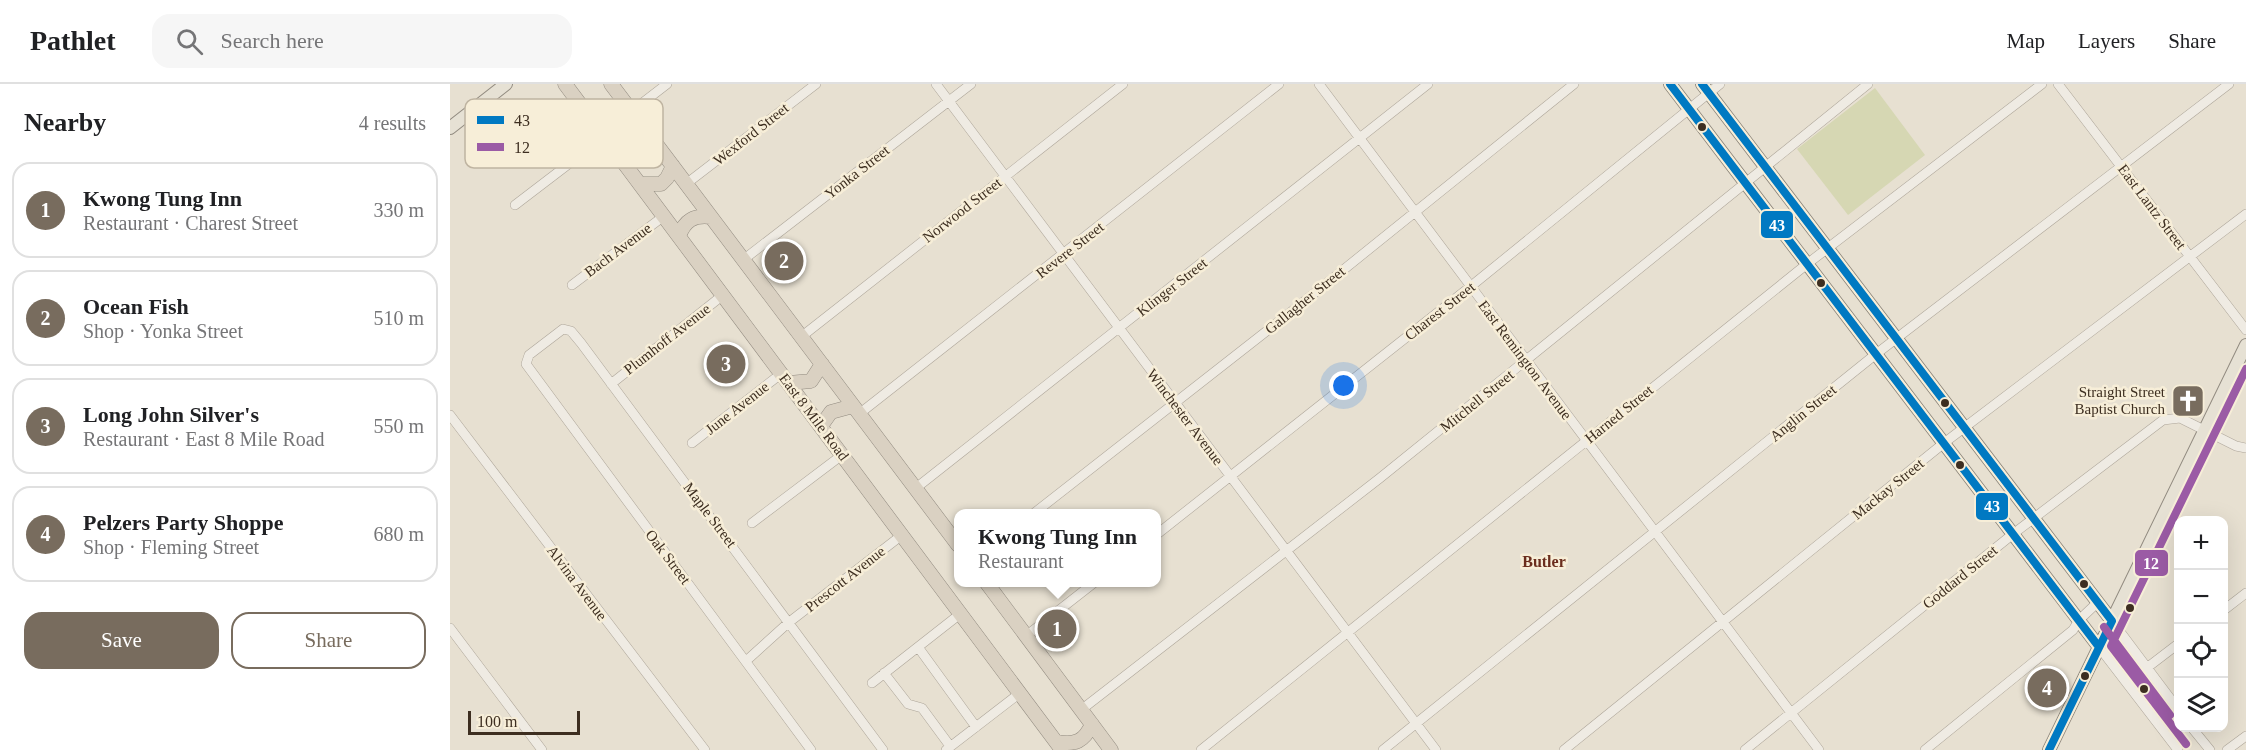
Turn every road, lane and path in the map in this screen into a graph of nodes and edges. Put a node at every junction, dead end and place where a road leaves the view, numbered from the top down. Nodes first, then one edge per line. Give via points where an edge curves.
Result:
1 (506, 84) edge
2 (565, 84) edge
3 (611, 84) edge
4 (667, 84) edge
5 (816, 84) edge
6 (936, 84) edge
7 (971, 84) edge
8 (1123, 84) edge
9 (1279, 84) edge
10 (1319, 84) edge
11 (1428, 84) edge
12 (1574, 84) edge
13 (1670, 84) edge
14 (1720, 84) edge
15 (1868, 84) edge
16 (2042, 84) edge
17 (2058, 84) edge
18 (2229, 84) edge
19 (1705, 89) edge
20 (487, 99) edge
21 (576, 99) edge
22 (623, 99) edge
23 (648, 99) edge
24 (949, 101) junction
25 (1689, 110) junction
26 (465, 116) edge
27 (450, 128) edge
28 (1359, 138) junction
29 (663, 153) edge
30 (673, 166) junction
31 (1765, 166) junction
32 (2120, 166) junction
33 (563, 168) edge
34 (628, 168) edge
35 (1005, 176) junction
36 (640, 184) junction
37 (686, 184) junction
38 (1746, 184) junction
39 (515, 205) dead end
40 (1415, 212) junction
41 (2246, 214) edge
42 (663, 216) junction
43 (711, 217) junction
44 (679, 236) junction
45 (1827, 248) junction
46 (1064, 255) junction
47 (2189, 256) junction
48 (743, 260) junction
49 (1807, 264) junction
50 (572, 285) dead end
51 (1470, 287) junction
52 (723, 295) junction
53 (1119, 329) junction
54 (2246, 330) edge
55 (801, 337) junction
56 (1896, 338) junction
57 (2246, 345) edge
58 (1876, 354) junction
59 (1526, 362) junction
60 (526, 364) joint
61 (822, 364) junction
62 (786, 378) junction
63 (611, 384) junction
64 (1175, 403) junction
65 (856, 410) junction
66 (450, 416) edge
67 (821, 426) junction
68 (1964, 428) junction
69 (2204, 431) junction
70 (1585, 442) junction
71 (692, 443) dead end
72 (1944, 443) junction
73 (2246, 448) edge
74 (842, 455) junction
75 (1230, 477) junction
76 (916, 488) junction
77 (1038, 509) edge
78 (2033, 519) junction
79 (752, 524) dead end
80 (1161, 531) edge
81 (1654, 532) junction
82 (2013, 534) junction
83 (902, 535) junction
84 (954, 540) edge
85 (1286, 552) junction
86 (990, 587) edge
87 (1089, 587) edge
88 (2246, 593) edge
89 (2097, 603) junction
90 (2228, 606) edge
91 (960, 614) junction
92 (2079, 620) junction
93 (2112, 621) junction
94 (788, 623) junction
95 (1722, 623) junction
96 (450, 628) edge
97 (1347, 633) junction
98 (1026, 636) junction
99 (918, 647) junction
100 (2099, 647) junction
101 (2174, 647) edge
102 (746, 661) junction
103 (2147, 668) junction
104 (884, 673) junction
105 (872, 683) dead end
106 (2127, 683) junction
107 (1020, 693) junction
108 (2174, 704) edge
109 (1081, 710) junction
110 (1791, 713) junction
111 (1416, 723) junction
112 (1092, 724) junction
113 (976, 727) junction
114 (2195, 732) edge
115 (2246, 736) edge
116 (1060, 746) edge
117 (948, 748) edge
118 (542, 750) edge
119 (705, 750) edge
120 (811, 750) edge
121 (883, 750) edge
122 (1111, 750) edge
123 (1201, 750) edge
124 (1383, 750) edge
125 (1436, 750) edge
126 (1564, 750) edge
127 (1745, 750) edge
128 (1819, 750) edge
129 (1925, 750) edge
130 (2049, 750) edge
131 (2178, 750) edge
132 (2210, 750) edge
133 (2227, 750) edge

1 - 20 main road
2 - 21 highway, East 8 Mile Road
3 - 22 highway
4 - 23 street
5 - 37 street, Wexford Street
6 - 24 street, Winchester Avenue
7 - 24 street, Yonka Street
8 - 35 street, Norwood Street
9 - 46 street, Revere Street
10 - 28 street, East Remington Avenue
11 - 28 street, Klinger Street
12 - 40 street, Gallagher Street
13 - 25 main road
14 - 19 street, Charest Street
15 - 31 street, Mitchell Street
16 - 45 street, Harned Street
17 - 32 street, East Lantz Street
18 - 32 street, Anglin Street
19 - 25 street, Charest Street
19 - 31 main road
24 - 35 street, Winchester Avenue
24 - 48 street, Yonka Street
25 - 38 main road
25 - 51 street, Charest Street
26 - 27 main road
28 - 40 street, East Remington Avenue
28 - 53 street, Klinger Street
29 - 30 highway
30 - 36 highway via 660,184
30 - 37 highway
31 - 38 street, Mitchell Street
31 - 45 main road
32 - 47 street, East Lantz Street
32 - 56 street, Anglin Street
33 - 39 street
34 - 36 highway, East 8 Mile Road
35 - 46 street, Winchester Avenue
35 - 55 street, Norwood Street
36 - 42 highway, East 8 Mile Road
37 - 43 highway
38 - 49 main road
38 - 59 street, Mitchell Street
40 - 51 street, East Remington Avenue
40 - 64 street, Gallagher Street
41 - 47 street, Mackay Street
42 - 44 highway, East 8 Mile Road
42 - 50 street, Bach Avenue
43 - 44 highway via 691,218
43 - 48 highway
44 - 52 highway, East 8 Mile Road
45 - 49 street, Harned Street
45 - 56 main road
46 - 53 street, Winchester Avenue
46 - 65 street, Revere Street
47 - 54 street, East Lantz Street
47 - 68 street, Mackay Street
48 - 55 highway
49 - 58 main road
49 - 70 street, Harned Street
51 - 59 street, East Remington Avenue
51 - 75 street, Charest Street
52 - 62 highway, East 8 Mile Road
52 - 63 street, Plumhoff Avenue
53 - 64 street, Winchester Avenue
53 - 76 street, Klinger Street
55 - 61 highway
56 - 58 street, Anglin Street
56 - 68 main road
57 - 69 main road
58 - 72 main road
58 - 81 street, Anglin Street
59 - 70 street, East Remington Avenue
59 - 85 street, Mitchell Street
60 - 63 street, Maple Street via 529,355 567,329
60 - 102 street, Oak Street
61 - 62 highway via 811,381
61 - 65 highway
62 - 67 highway, East 8 Mile Road
62 - 71 street, June Avenue
63 - 94 street, Maple Street
64 - 75 street, Winchester Avenue
64 - 77 street, Gallagher Street
65 - 67 highway via 831,412
65 - 76 highway
66 - 119 street, Alvina Avenue
67 - 74 highway, East 8 Mile Road
68 - 72 street, Mackay Street
68 - 78 main road
69 - 73 street, Goddard Street
69 - 78 street, Goddard Street via 2180,418 2167,418
69 - 93 main road
70 - 81 street, East Remington Avenue
70 - 97 street, Harned Street
72 - 82 main road
72 - 95 street, Mackay Street
74 - 79 street
74 - 83 highway, East 8 Mile Road
75 - 80 street, Charest Street
75 - 85 street, Winchester Avenue
76 - 84 highway
78 - 82 street, Goddard Street
78 - 89 main road
81 - 95 street, East Remington Avenue
81 - 111 street, Anglin Street
82 - 92 main road
82 - 110 street, Goddard Street
83 - 91 highway, East 8 Mile Road
83 - 94 street, Prescott Avenue
85 - 97 street, Winchester Avenue
85 - 109 street, Mitchell Street
86 - 98 highway
87 - 98 street
88 - 90 street
89 - 92 street
89 - 93 main road
91 - 99 street
91 - 107 highway, East 8 Mile Road
92 - 100 main road
92 - 129 street via 2073,630
93 - 100 main road
93 - 103 street
94 - 102 street, Prescott Avenue
94 - 121 street, Maple Street
95 - 110 street, East Remington Avenue
95 - 126 street, Mackay Street
96 - 118 street
97 - 111 street, Winchester Avenue
97 - 123 street, Harned Street
98 - 109 highway
99 - 104 street
99 - 113 street
100 - 106 street
100 - 130 main road
101 - 103 street
102 - 120 street, Oak Street
103 - 106 street
103 - 108 street
104 - 105 street
104 - 117 street via 908,704 921,708
106 - 131 street
107 - 113 street
107 - 116 highway, East 8 Mile Road
109 - 112 highway
110 - 127 street, Goddard Street
110 - 128 street, East Remington Avenue
111 - 124 street, Anglin Street
111 - 125 street, Winchester Avenue
112 - 116 highway via 1078,742
112 - 122 highway
113 - 117 street
114 - 132 street
115 - 133 street

